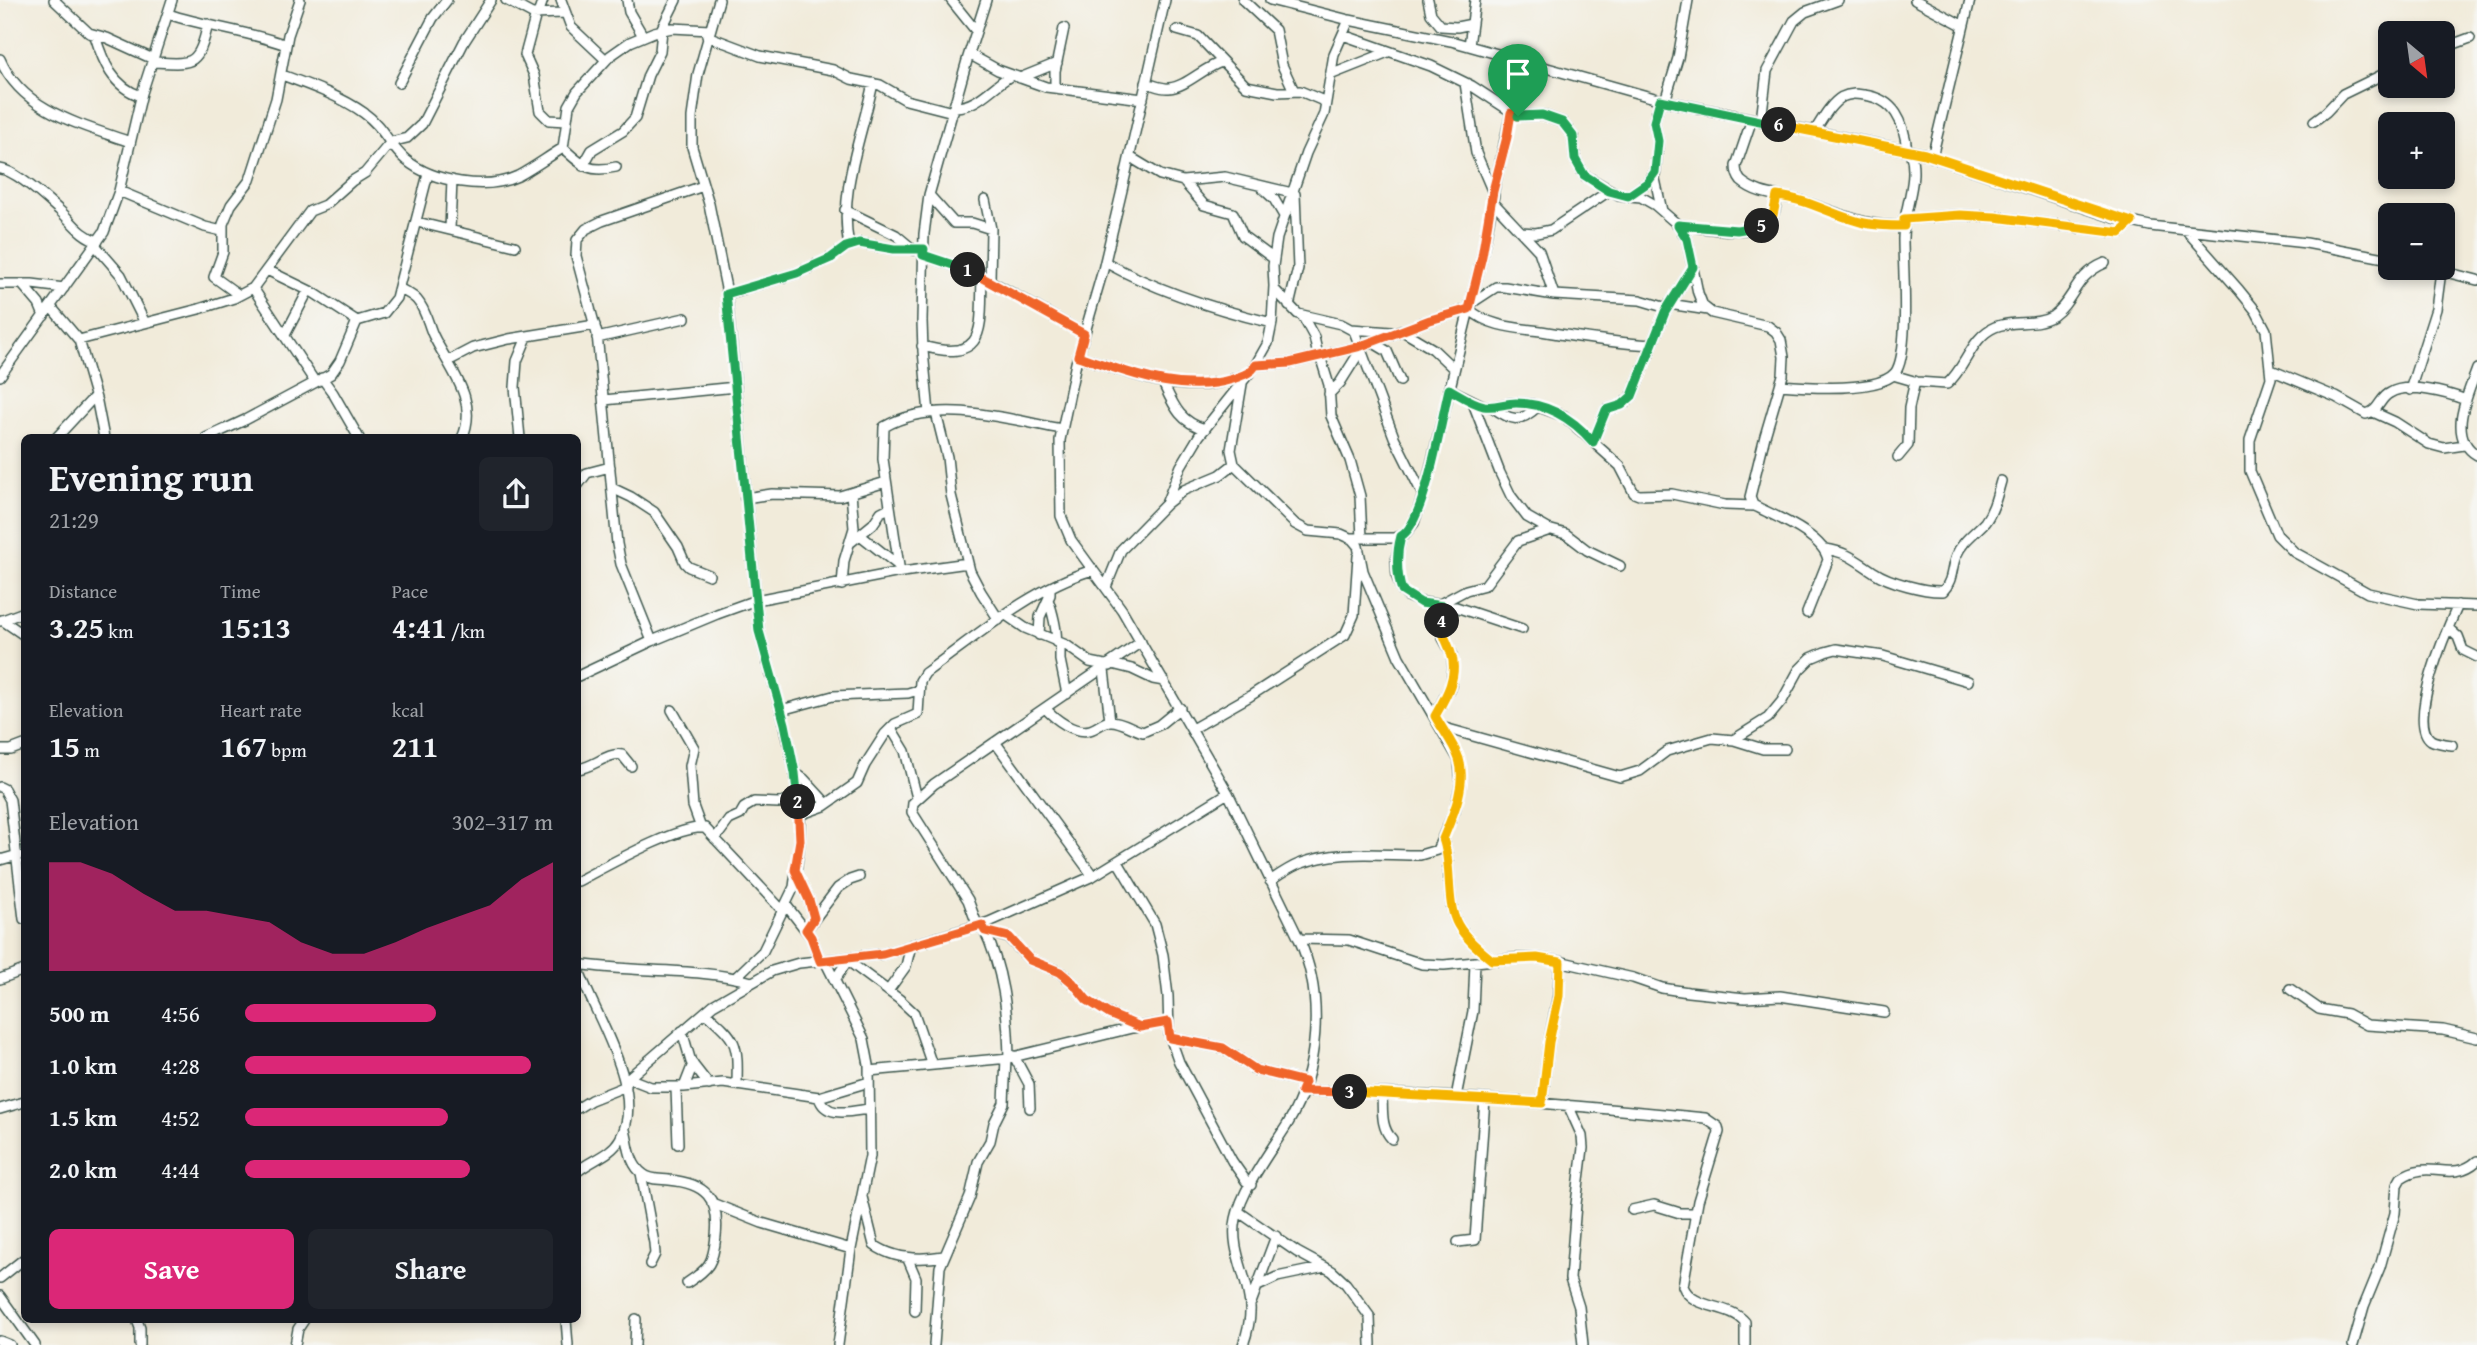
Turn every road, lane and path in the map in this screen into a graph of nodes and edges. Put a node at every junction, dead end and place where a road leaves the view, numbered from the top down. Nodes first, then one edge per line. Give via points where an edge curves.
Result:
1 (54, 0) edge
2 (172, 0) edge
3 (300, 0) edge
4 (447, 0) edge
5 (506, 0) edge
6 (543, 0) edge
7 (561, 0) edge
8 (627, 0) edge
9 (676, 0) edge
10 (719, 0) edge
11 (951, 0) edge
12 (986, 0) edge
13 (1165, 0) edge
14 (1242, 0) edge
15 (1270, 0) edge
16 (1428, 0) edge
17 (1475, 0) edge
18 (1688, 0) edge
19 (1838, 0) edge
20 (1915, 0) edge
21 (1970, 0) edge
22 (489, 1) edge
23 (564, 13) junction
24 (168, 14) junction
25 (537, 14) junction
26 (1349, 20) junction
27 (208, 24) junction
28 (1472, 24) junction
29 (1962, 26) junction
30 (1064, 28) dead end
31 (661, 30) junction
32 (1177, 30) dead end
33 (976, 31) junction
34 (709, 33) junction
35 (1343, 35) junction
36 (95, 36) junction
37 (643, 36) junction
38 (2470, 38) dead end
39 (2455, 44) edge
40 (286, 45) junction
41 (1469, 46) junction
42 (1388, 52) junction
43 (969, 54) junction
44 (0, 59) edge
45 (606, 60) junction
46 (153, 61) junction
47 (1222, 62) junction
48 (1057, 64) junction
49 (3, 72) edge
50 (282, 75) junction
51 (1330, 75) junction
52 (1016, 76) junction
53 (2378, 77) edge
54 (399, 83) dead end
55 (873, 83) junction
56 (1146, 83) junction
57 (1465, 83) junction
58 (1055, 88) junction
59 (1294, 91) junction
60 (141, 96) junction
61 (1143, 99) junction
62 (1662, 101) junction
63 (1326, 102) junction
64 (954, 109) junction
65 (1511, 113) junction
66 (1756, 120) junction
67 (566, 121) junction
68 (2314, 121) dead end
69 (1814, 132) junction
70 (130, 142) junction
71 (391, 142) junction
72 (563, 148) junction
73 (1908, 151) junction
74 (1129, 157) junction
75 (1932, 157) junction
76 (583, 166) junction
77 (616, 167) dead end
78 (0, 169) edge
79 (1655, 172) junction
80 (428, 174) junction
81 (452, 180) junction
82 (1183, 181) junction
83 (703, 186) junction
84 (1259, 186) junction
85 (1294, 189) junction
86 (119, 191) junction
87 (1493, 191) junction
88 (1609, 191) junction
89 (929, 195) junction
90 (1628, 196) junction
91 (1777, 196) junction
92 (985, 201) dead end
93 (1493, 202) junction
94 (845, 210) junction
95 (1662, 211) junction
96 (1284, 216) junction
97 (417, 222) junction
98 (2132, 222) junction
99 (1904, 223) junction
100 (1678, 225) junction
101 (450, 229) junction
102 (991, 229) junction
103 (2186, 230) junction
104 (222, 231) junction
105 (1521, 232) junction
106 (96, 243) junction
107 (515, 246) dead end
108 (849, 246) junction
109 (920, 251) junction
110 (2378, 257) edge
111 (1274, 259) junction
112 (1105, 262) junction
113 (2105, 263) dead end
114 (1693, 267) junction
115 (267, 270) junction
116 (2455, 274) edge
117 (986, 279) junction
118 (2440, 280) edge
119 (2477, 280) edge
120 (0, 284) edge
121 (22, 284) junction
122 (64, 288) junction
123 (253, 288) junction
124 (399, 288) junction
125 (1274, 289) junction
126 (307, 291) junction
127 (726, 294) junction
128 (239, 295) junction
129 (1553, 295) junction
130 (1289, 306) junction
131 (1668, 306) junction
132 (51, 307) junction
133 (1470, 307) junction
134 (1709, 310) junction
135 (1302, 315) junction
136 (44, 316) junction
137 (685, 318) dead end
138 (356, 321) junction
139 (145, 323) junction
140 (1272, 323) junction
141 (595, 325) junction
142 (1351, 329) junction
143 (1398, 332) junction
144 (1084, 334) junction
145 (285, 335) junction
146 (527, 337) junction
147 (597, 338) junction
148 (79, 340) junction
149 (1372, 342) junction
150 (1652, 345) junction
151 (922, 346) junction
152 (1362, 347) junction
153 (1078, 356) junction
154 (1319, 356) junction
155 (448, 361) junction
156 (1253, 369) junction
157 (1454, 369) junction
158 (2477, 369) edge
159 (2271, 370) junction
160 (1893, 375) junction
161 (0, 376) edge
162 (319, 380) junction
163 (1163, 380) junction
164 (1401, 380) dead end
165 (1915, 382) junction
166 (1241, 384) junction
167 (1780, 385) junction
168 (736, 387) junction
169 (1449, 389) junction
170 (2410, 390) junction
171 (1329, 394) junction
172 (95, 396) junction
173 (604, 400) junction
174 (2466, 400) junction
175 (1473, 403) junction
176 (1538, 406) junction
177 (1492, 407) junction
178 (2374, 412) junction
179 (933, 413) junction
180 (1062, 429) junction
181 (1205, 429) junction
182 (60, 434) edge
183 (103, 434) edge
184 (214, 434) edge
185 (357, 434) edge
186 (463, 434) edge
187 (520, 434) edge
188 (1593, 442) junction
189 (2465, 445) junction
190 (2477, 455) edge
191 (1898, 457) dead end
192 (1234, 464) junction
193 (610, 467) junction
194 (581, 481) edge
195 (2001, 481) dead end
196 (886, 482) junction
197 (612, 488) junction
198 (851, 493) junction
199 (1423, 495) junction
200 (745, 498) junction
201 (1166, 504) junction
202 (1754, 506) junction
203 (889, 508) junction
204 (1550, 530) junction
205 (860, 535) junction
206 (1401, 536) junction
207 (1349, 538) junction
208 (1362, 538) junction
209 (851, 542) junction
210 (1825, 549) junction
211 (1359, 551) junction
212 (968, 564) junction
213 (1620, 566) dead end
214 (899, 569) junction
215 (1093, 570) junction
216 (709, 575) dead end
217 (842, 585) junction
218 (1106, 587) junction
219 (1051, 589) junction
220 (756, 600) junction
221 (1048, 600) junction
222 (1440, 605) junction
223 (2458, 605) junction
224 (2477, 606) edge
225 (21, 613) edge
226 (1807, 613) dead end
227 (1003, 618) junction
228 (1, 620) edge
229 (2448, 628) junction
230 (1522, 629) dead end
231 (21, 633) edge
232 (1039, 635) junction
233 (652, 640) junction
234 (1058, 642) junction
235 (1141, 642) junction
236 (2477, 657) edge
237 (1109, 667) junction
238 (581, 675) edge
239 (1164, 681) junction
240 (1968, 681) dead end
241 (918, 690) junction
242 (1067, 694) junction
243 (1045, 708) junction
244 (1180, 708) junction
245 (672, 710) dead end
246 (781, 710) junction
247 (1435, 716) junction
248 (1110, 721) junction
249 (1441, 727) junction
250 (891, 728) junction
251 (1192, 729) junction
252 (1733, 740) junction
253 (995, 742) junction
254 (2452, 745) dead end
255 (21, 746) edge
256 (1785, 749) dead end
257 (0, 750) edge
258 (631, 766) dead end
259 (581, 768) edge
260 (795, 773) junction
261 (0, 787) edge
262 (1228, 793) junction
263 (917, 798) junction
264 (798, 799) junction
265 (827, 804) junction
266 (799, 815) junction
267 (701, 828) junction
268 (715, 839) junction
269 (1443, 839) junction
270 (18, 855) junction
271 (0, 860) edge
272 (1118, 862) junction
273 (795, 870) junction
274 (1093, 876) junction
275 (859, 877) dead end
276 (581, 880) edge
277 (1270, 881) junction
278 (21, 887) edge
279 (784, 908) junction
280 (814, 918) junction
281 (981, 928) junction
282 (806, 930) junction
283 (1299, 939) junction
284 (911, 946) junction
285 (846, 960) junction
286 (1492, 960) junction
287 (823, 961) junction
288 (1475, 962) junction
289 (1560, 962) junction
290 (581, 966) edge
291 (21, 972) edge
292 (581, 973) edge
293 (735, 978) junction
294 (0, 979) edge
295 (835, 980) junction
296 (752, 982) junction
297 (2290, 989) dead end
298 (888, 991) junction
299 (705, 1012) junction
300 (1884, 1012) dead end
301 (1168, 1022) junction
302 (1140, 1027) junction
303 (681, 1031) junction
304 (1170, 1038) junction
305 (2477, 1038) edge
306 (1010, 1057) junction
307 (693, 1064) junction
308 (932, 1065) junction
309 (869, 1071) junction
310 (627, 1081) junction
311 (869, 1082) junction
312 (737, 1084) junction
313 (709, 1085) junction
314 (1303, 1086) junction
315 (680, 1087) junction
316 (1382, 1094) junction
317 (819, 1097) junction
318 (1456, 1097) junction
319 (1485, 1099) junction
320 (21, 1103) edge
321 (1542, 1103) junction
322 (1568, 1105) junction
323 (581, 1106) edge
324 (1030, 1108) dead end
325 (0, 1109) edge
326 (868, 1109) junction
327 (625, 1128) junction
328 (1392, 1139) dead end
329 (678, 1144) dead end
330 (2477, 1161) edge
331 (581, 1169) edge
332 (641, 1173) junction
333 (1251, 1185) junction
334 (861, 1196) junction
335 (712, 1203) junction
336 (1632, 1210) dead end
337 (1238, 1212) junction
338 (1696, 1213) junction
339 (1276, 1237) junction
340 (1458, 1242) dead end
341 (851, 1249) junction
342 (944, 1256) junction
343 (907, 1257) junction
344 (21, 1261) edge
345 (650, 1264) dead end
346 (1325, 1267) junction
347 (0, 1278) edge
348 (687, 1283) dead end
349 (1258, 1286) junction
350 (0, 1296) edge
351 (1250, 1305) junction
352 (915, 1311) dead end
353 (636, 1320) dead end
354 (138, 1323) edge
355 (302, 1323) edge
356 (566, 1323) edge
357 (0, 1341) edge
358 (10, 1345) edge
359 (35, 1345) edge
360 (140, 1345) edge
361 (295, 1345) edge
362 (568, 1345) edge
363 (635, 1345) edge
364 (838, 1345) edge
365 (934, 1345) edge
366 (1243, 1345) edge
367 (1371, 1345) edge
368 (1583, 1345) edge
369 (1745, 1345) edge
370 (2353, 1345) edge

1 - 36 street
2 - 24 street
3 - 40 street
4 - 54 street
5 - 25 street
6 - 25 street
7 - 23 street
8 - 37 street
9 - 31 street
10 - 34 street
11 - 33 street
12 - 33 street
13 - 56 street
14 - 59 street via 1275,30 1282,65
15 - 26 street
16 - 28 street via 1441,26
17 - 28 street
18 - 62 street via 1678,58
19 - 66 street via 1794,20 1767,71
20 - 29 street
21 - 29 street
22 - 71 street via 422,124 407,138
23 - 25 street
23 - 45 street via 578,35
24 - 27 street
24 - 46 street
25 - 67 street via 525,55 534,75 540,111 549,120
26 - 35 street
26 - 41 street
27 - 40 street
27 - 46 street via 194,60
28 - 41 street
29 - 75 street
30 - 48 street
31 - 34 street
31 - 37 street
31 - 76 street via 660,51 635,118 592,150
32 - 47 street via 1198,36
33 - 43 street
34 - 55 street via 760,56
34 - 83 street via 692,117 692,147
35 - 42 street
35 - 51 street
36 - 46 street
36 - 60 street via 115,80
37 - 45 street
38 - 39 street
40 - 50 street
41 - 62 street
42 - 51 street
42 - 57 street
43 - 52 street
43 - 64 street
44 - 49 street
45 - 67 street via 577,92
46 - 60 street
47 - 56 street via 1176,87
47 - 59 street via 1246,86
48 - 52 street
48 - 58 street
49 - 70 street via 44,108
50 - 71 street via 363,112 382,127
50 - 104 street via 250,180 232,205
51 - 63 street
52 - 58 street
52 - 64 street via 999,82 970,105
53 - 68 street via 2350,90
55 - 64 street via 906,100
55 - 94 street
56 - 61 street
57 - 65 street
57 - 87 street via 1476,153
58 - 61 street
59 - 63 street
60 - 70 street
61 - 74 street
62 - 66 street
62 - 79 street via 1654,122 1658,141
63 - 85 street
64 - 89 street
65 - 87 street
65 - 88 street via 1562,122 1573,136 1579,169
66 - 69 street
66 - 91 street via 1736,173 1741,181
67 - 72 street
69 - 73 street
69 - 73 street via 1841,98 1872,96 1899,115
70 - 86 street
71 - 80 street via 405,160
71 - 115 street via 365,173 325,205 310,211
72 - 76 street
72 - 81 street via 517,176 495,182
73 - 75 street
73 - 99 street via 1914,178
74 - 82 street via 1160,176
74 - 112 street
75 - 98 street
76 - 77 street via 600,171
78 - 106 street via 12,172
79 - 90 street
79 - 95 street
80 - 81 street
80 - 97 street
81 - 101 street
82 - 84 street via 1225,177
82 - 111 street via 1204,205 1233,213 1243,236
83 - 127 street
83 - 141 street via 586,229 578,240 576,256
84 - 85 street
84 - 96 street
85 - 96 street
85 - 130 street via 1298,268
86 - 104 street
86 - 106 street
87 - 93 street
88 - 90 street
88 - 105 street via 1551,230
89 - 102 street via 954,223
89 - 109 street
90 - 95 street via 1641,197
91 - 99 street via 1866,224
91 - 100 street via 1769,222 1754,229
92 - 102 street
93 - 105 street
93 - 133 street
94 - 108 street
94 - 109 street
95 - 100 street
96 - 111 street
97 - 101 street
97 - 124 street
98 - 99 street via 2120,233 1960,215
98 - 103 street
99 - 160 street via 1902,353
100 - 114 street via 1687,239
101 - 107 street
102 - 117 street
103 - 110 street via 2306,243
103 - 159 street via 2256,311 2266,330
104 - 128 street via 223,252 214,277
105 - 129 street via 1539,251
106 - 122 street
106 - 139 street via 121,275
108 - 109 street via 859,243
108 - 127 street via 818,265
109 - 117 street
109 - 151 street
111 - 125 street
112 - 140 street via 1170,292
112 - 144 street
113 - 165 street via 2086,274 2054,315 2011,322 1986,332 1947,384
114 - 131 street
114 - 134 street via 1698,293
115 - 123 street
115 - 126 street
116 - 119 street
117 - 144 street
117 - 151 street via 982,316 972,343 946,352
118 - 170 street via 2434,318
120 - 121 street
121 - 122 street
121 - 136 street
122 - 132 street
123 - 128 street
123 - 145 street
124 - 138 street via 384,313
124 - 155 street via 423,308
125 - 130 street
125 - 140 street
126 - 138 street
126 - 145 street
127 - 168 street
128 - 139 street
129 - 131 street
129 - 133 street via 1496,287
130 - 135 street
131 - 134 street
131 - 150 street
132 - 136 street
132 - 148 street
133 - 143 street
133 - 150 street via 1475,315 1493,323 1581,339
133 - 157 street
134 - 167 street via 1776,332 1784,357
135 - 142 street
135 - 154 street
136 - 161 street
137 - 147 street
138 - 162 street via 340,360 331,374
139 - 148 street
140 - 156 street via 1268,343
141 - 146 street
141 - 147 street
142 - 143 street
142 - 152 street
143 - 149 street
143 - 157 street via 1433,349
144 - 153 street
145 - 162 street
146 - 155 street via 473,348
146 - 187 street via 516,374
147 - 173 street
148 - 172 street
149 - 152 street
149 - 164 street via 1387,351
150 - 188 street via 1632,396 1606,410
151 - 179 street
152 - 154 street
152 - 171 street
152 - 199 street via 1394,437
153 - 163 street
153 - 180 street
154 - 156 street
154 - 171 street
155 - 186 street via 465,396
156 - 163 street via 1202,385
156 - 166 street
157 - 169 street
158 - 174 street
159 - 178 street via 2336,397 2361,413
159 - 223 street via 2249,440 2250,471 2277,536 2294,552 2368,593 2418,604
160 - 165 street
160 - 167 street via 1851,387
162 - 184 street
162 - 185 street via 333,393
163 - 181 street via 1186,422
165 - 191 street via 1908,445
166 - 181 street
166 - 192 street via 1231,450
167 - 202 street via 1752,485
168 - 173 street
168 - 200 street
169 - 175 street
169 - 199 street
170 - 174 street via 2448,393
170 - 178 street via 2386,394
171 - 208 street via 1331,416 1360,496
172 - 182 street
172 - 183 street
173 - 193 street
174 - 189 street via 2461,426
175 - 177 street
175 - 204 street via 1511,496 1527,517
176 - 177 street via 1512,402
176 - 177 street via 1519,419
176 - 188 street via 1564,415
178 - 189 street via 2429,444 2444,448
179 - 180 street via 988,415
179 - 196 street via 915,414 884,427
179 - 212 street via 947,457
180 - 215 street via 1061,516 1071,540
181 - 201 street via 1181,466
188 - 202 street via 1620,466 1639,495 1672,494
189 - 190 street
192 - 201 street
192 - 207 street via 1294,524
193 - 194 street via 587,473
193 - 197 street
195 - 210 street via 1992,510 1959,550 1950,581 1942,591 1892,580 1842,551
196 - 198 street
196 - 203 street
197 - 216 street via 654,512 685,563
197 - 233 street via 621,564
198 - 200 street
198 - 209 street
199 - 206 street via 1414,523
200 - 220 street
201 - 218 street via 1121,550
202 - 210 street via 1781,517
203 - 205 street
203 - 214 street
204 - 213 street via 1566,534
204 - 222 street via 1518,541 1485,585
205 - 209 street
205 - 214 street
206 - 208 street
206 - 222 street via 1396,561 1402,591 1421,603
207 - 208 street
207 - 211 street
209 - 217 street
210 - 226 street via 1828,559
211 - 247 street via 1399,657
211 - 251 street via 1354,615 1345,635
212 - 214 street
212 - 227 street via 981,592
214 - 217 street
215 - 218 street
215 - 219 street
217 - 220 street
218 - 235 street
219 - 221 street
219 - 227 street
220 - 233 street
220 - 246 street via 759,631
221 - 232 street via 1040,617
221 - 234 street
222 - 230 street
222 - 247 street via 1443,638 1453,668 1451,685
223 - 224 street
223 - 229 street
225 - 228 street
227 - 232 street
227 - 241 street via 925,673
228 - 231 street
229 - 236 street via 2463,650
229 - 254 street via 2432,666 2424,728 2431,740
232 - 234 street
233 - 238 street
234 - 237 street via 1090,662
234 - 242 street
235 - 237 street
235 - 239 street
237 - 239 street via 1132,669
237 - 242 street
237 - 248 street
239 - 244 street
240 - 252 street via 1883,656 1836,649 1811,658 1768,718
241 - 246 street via 832,696
241 - 250 street via 918,714
242 - 243 street
243 - 248 street via 1063,724 1087,731
243 - 253 street
244 - 248 street via 1143,732
244 - 251 street
245 - 267 street via 694,748 690,766 693,806
246 - 260 street
247 - 249 street
249 - 252 street via 1620,778 1640,771 1667,751 1712,738
249 - 269 street via 1459,760 1461,783
250 - 263 street via 905,751
250 - 265 street via 857,783
251 - 262 street
252 - 256 street via 1763,750
253 - 263 street
253 - 274 street
255 - 257 street
258 - 259 street via 616,754
260 - 264 street
260 - 265 street
261 - 270 street via 10,800
262 - 272 street
262 - 277 street
263 - 281 street via 912,812
264 - 266 street
264 - 268 street via 754,802
265 - 266 street
266 - 273 street
267 - 268 street
267 - 276 street via 684,830
268 - 279 street
269 - 277 street via 1437,850 1420,855 1321,857
269 - 286 street via 1457,923
270 - 271 street
270 - 278 street
272 - 274 street
272 - 301 street via 1155,924 1167,984
273 - 279 street
273 - 280 street
274 - 281 street
275 - 280 street via 843,884
277 - 283 street
279 - 282 street
279 - 293 street via 763,951
280 - 282 street
281 - 284 street
281 - 302 street via 1009,937 1030,960 1060,972 1087,1000
281 - 306 street via 1002,982
282 - 287 street
283 - 288 street via 1349,940 1422,964
283 - 314 street via 1311,976 1313,1002 1314,1039
284 - 285 street
284 - 298 street via 906,966
285 - 287 street
285 - 295 street
285 - 298 street
286 - 288 street
286 - 289 street
287 - 295 street
287 - 296 street via 799,963
288 - 318 street via 1473,1011
289 - 300 street via 1688,992 1745,998 1780,996
289 - 321 street
290 - 293 street
291 - 294 street
292 - 310 street
293 - 296 street
295 - 309 street via 864,1039
296 - 299 street
297 - 305 street via 2319,1009 2347,1014 2367,1025 2443,1030
298 - 308 street via 914,1013
299 - 303 street
299 - 312 street via 737,1047
301 - 302 street
301 - 304 street
302 - 306 street
303 - 307 street
303 - 310 street
304 - 314 street via 1223,1048 1256,1070
304 - 333 street via 1232,1161
306 - 308 street
306 - 324 street via 1030,1084
306 - 342 street via 1004,1103
307 - 313 street
307 - 315 street
308 - 309 street
309 - 311 street
310 - 315 street
310 - 323 street
310 - 327 street
311 - 317 street
311 - 326 street
312 - 313 street
312 - 317 street
313 - 315 street
314 - 316 street
314 - 333 street via 1289,1121
315 - 329 street
316 - 318 street
316 - 328 street via 1383,1119
317 - 326 street via 829,1111
318 - 319 street
319 - 321 street
319 - 340 street via 1475,1240
320 - 325 street
321 - 322 street
322 - 338 street via 1706,1118 1713,1123 1719,1132
322 - 368 street via 1583,1148 1570,1279
326 - 334 street via 870,1156
327 - 331 street via 608,1153
327 - 332 street via 632,1160
330 - 370 street via 2458,1172 2422,1168 2401,1178 2380,1267
332 - 335 street via 688,1182 706,1191
332 - 345 street via 654,1243
333 - 337 street
334 - 341 street
334 - 343 street via 874,1245
335 - 341 street
335 - 348 street via 717,1220 712,1261
336 - 338 street via 1654,1205
337 - 339 street
337 - 351 street via 1234,1243
338 - 369 street via 1683,1286 1694,1299 1739,1314 1745,1322
339 - 346 street
339 - 349 street
341 - 364 street
342 - 343 street
342 - 365 street
343 - 352 street via 916,1278
344 - 347 street
346 - 349 street
346 - 367 street via 1364,1306 1370,1317
349 - 351 street
350 - 359 street
351 - 366 street
353 - 363 street
354 - 360 street
355 - 361 street
356 - 362 street
357 - 358 street

